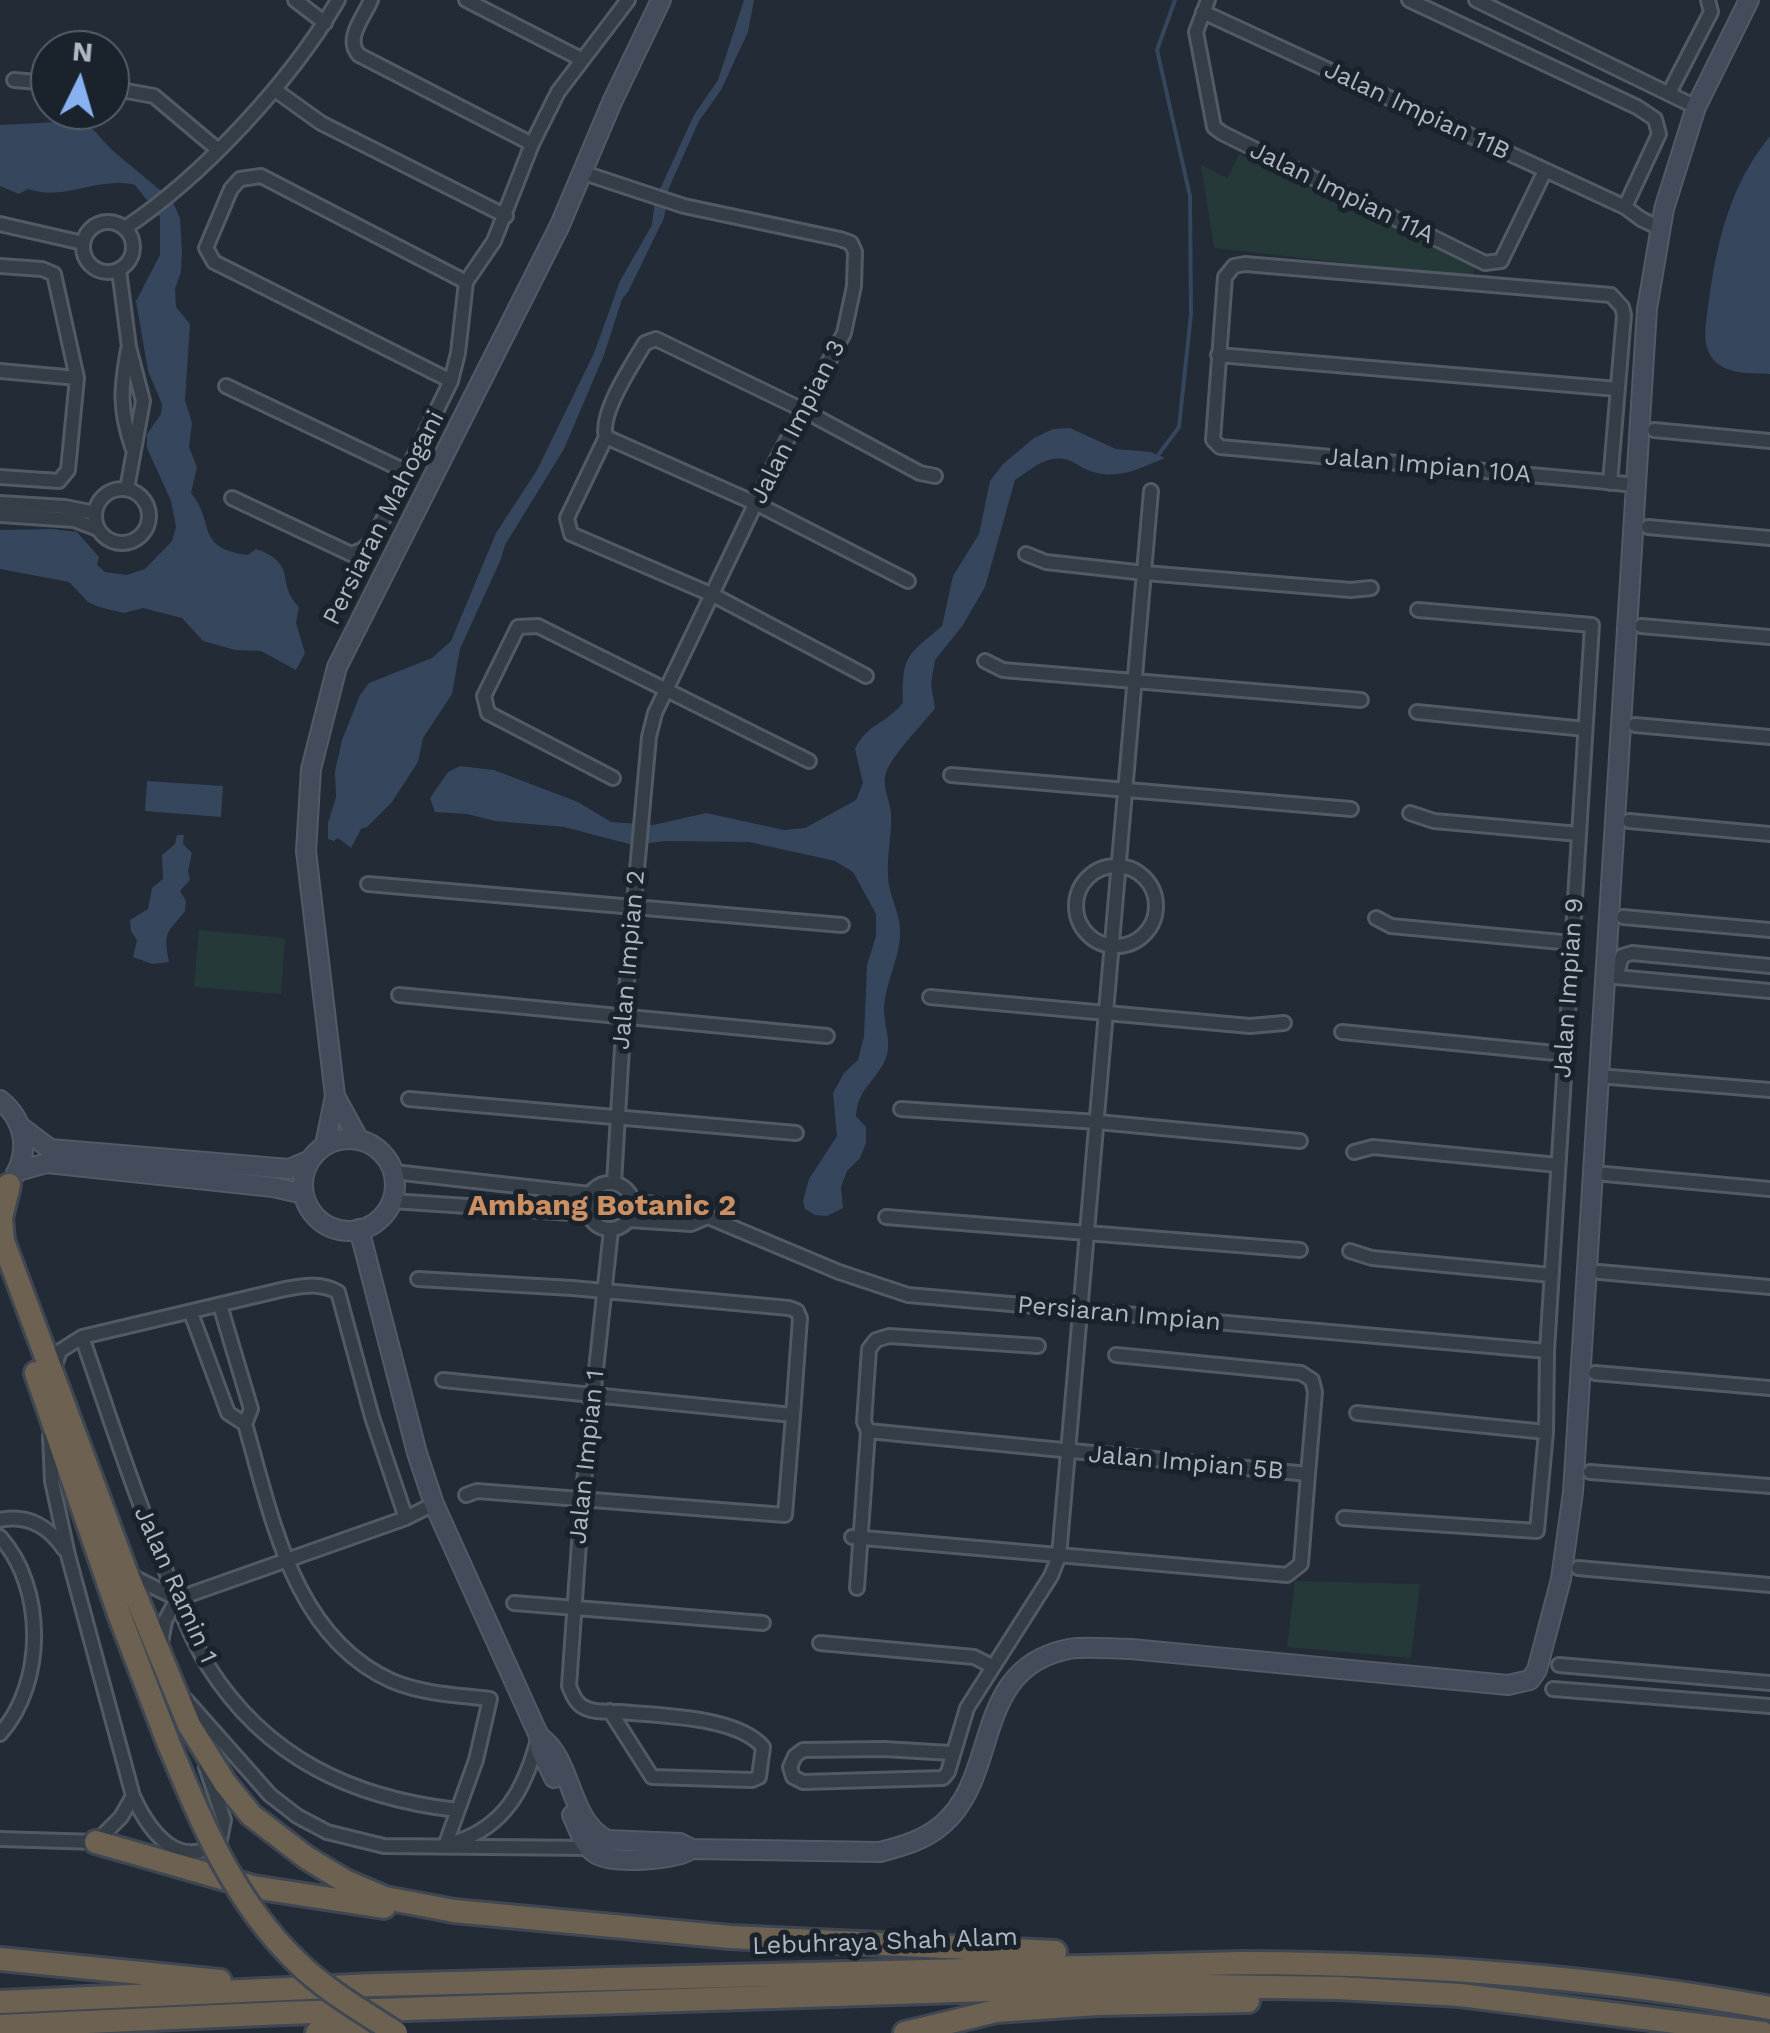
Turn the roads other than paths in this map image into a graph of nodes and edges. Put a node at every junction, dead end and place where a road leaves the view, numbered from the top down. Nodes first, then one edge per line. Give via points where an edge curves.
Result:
1 (295, 0) edge
2 (338, 0) edge
3 (466, 0) edge
4 (628, 0) edge
5 (662, 0) edge
6 (1409, 0) edge
7 (1476, 0) edge
8 (1708, 0) edge
9 (1749, 0) edge
10 (369, 6) edge
11 (1205, 6) edge
12 (324, 23) junction
13 (581, 58) junction
14 (14, 80) dead end
15 (30, 81) edge
16 (275, 90) junction
17 (130, 92) edge
18 (1668, 94) junction
19 (1696, 107) junction
20 (532, 144) junction
21 (216, 149) junction
22 (1545, 170) junction
23 (584, 173) junction
24 (1628, 209) junction
25 (506, 216) junction
26 (1661, 223) junction
27 (0, 224) edge
28 (125, 228) junction
29 (83, 244) junction
30 (0, 266) edge
31 (119, 270) junction
32 (466, 282) junction
33 (129, 346) junction
34 (1218, 355) junction
35 (0, 371) edge
36 (77, 378) junction
37 (451, 380) junction
38 (226, 386) dead end
39 (1618, 389) junction
40 (803, 410) junction
41 (1654, 430) dead end
42 (606, 437) junction
43 (1770, 440) edge
44 (133, 449) junction
45 (405, 471) junction
46 (935, 476) dead end
47 (0, 477) edge
48 (1610, 483) junction
49 (1635, 485) junction
50 (127, 489) junction
51 (1151, 491) dead end
52 (232, 498) dead end
53 (0, 503) edge
54 (756, 504) junction
55 (95, 512) junction
56 (0, 515) edge
57 (1648, 527) dead end
58 (98, 529) junction
59 (1770, 538) edge
60 (1026, 554) dead end
61 (1144, 573) junction
62 (908, 581) dead end
63 (1371, 588) dead end
64 (713, 595) junction
65 (1418, 610) dead end
66 (1642, 626) dead end
67 (1770, 637) edge
68 (985, 661) dead end
69 (866, 676) dead end
70 (1135, 681) junction
71 (668, 688) junction
72 (1360, 700) dead end
73 (1417, 712) dead end
74 (1635, 725) dead end
75 (1585, 729) junction
76 (1770, 736) edge
77 (649, 738) joint
78 (810, 761) dead end
79 (951, 775) dead end
80 (613, 778) dead end
81 (1125, 791) junction
82 (1351, 808) dead end
83 (1410, 812) dead end
84 (1629, 821) dead end
85 (1579, 834) junction
86 (1770, 834) edge
87 (1118, 866) junction
88 (368, 884) dead end
89 (632, 906) junction
90 (1623, 917) dead end
91 (1376, 918) dead end
92 (842, 925) dead end
93 (1770, 930) edge
94 (1572, 943) junction
95 (1112, 946) junction
96 (1770, 966) edge
97 (1770, 990) edge
98 (399, 995) dead end
99 (930, 997) dead end
100 (1108, 1013) junction
101 (624, 1014) junction
102 (1284, 1023) dead end
103 (1342, 1032) dead end
104 (827, 1036) dead end
105 (1565, 1054) junction
106 (1610, 1077) dead end
107 (1770, 1090) edge
108 (335, 1096) junction
109 (409, 1099) dead end
110 (0, 1100) edge
111 (901, 1109) dead end
112 (617, 1118) junction
113 (1098, 1122) junction
114 (20, 1127) junction
115 (796, 1133) dead end
116 (360, 1140) junction
117 (1300, 1140) dead end
118 (325, 1145) junction
119 (1354, 1152) dead end
120 (310, 1160) junction
121 (1558, 1165) junction
122 (394, 1172) junction
123 (1605, 1174) dead end
124 (9, 1183) edge
125 (480, 1183) junction
126 (614, 1183) junction
127 (514, 1187) junction
128 (1770, 1189) edge
129 (304, 1194) junction
130 (590, 1194) junction
131 (633, 1201) junction
132 (392, 1202) junction
133 (478, 1208) junction
134 (512, 1210) junction
135 (588, 1214) junction
136 (886, 1217) dead end
137 (705, 1218) junction
138 (629, 1220) junction
139 (359, 1230) junction
140 (611, 1230) junction
141 (1088, 1234) junction
142 (1300, 1250) dead end
143 (1350, 1250) dead end
144 (0, 1262) edge
145 (1600, 1272) dead end
146 (1551, 1275) junction
147 (418, 1279) dead end
148 (1770, 1287) edge
149 (603, 1291) junction
150 (220, 1304) junction
151 (1082, 1310) junction
152 (191, 1313) junction
153 (82, 1337) junction
154 (1038, 1346) dead end
155 (1546, 1351) junction
156 (1116, 1354) dead end
157 (1595, 1373) dead end
158 (54, 1380) junction
159 (443, 1380) dead end
160 (1770, 1388) edge
161 (593, 1394) junction
162 (1357, 1413) dead end
163 (49, 1414) junction
164 (793, 1415) junction
165 (245, 1424) junction
166 (868, 1431) junction
167 (1546, 1432) junction
168 (1071, 1453) junction
169 (1590, 1472) dead end
170 (1308, 1474) junction
171 (1770, 1486) edge
172 (466, 1494) dead end
173 (582, 1500) junction
174 (434, 1504) junction
175 (406, 1518) junction
176 (1344, 1518) dead end
177 (0, 1520) edge
178 (0, 1537) edge
179 (856, 1537) junction
180 (68, 1555) junction
181 (1060, 1556) junction
182 (284, 1559) junction
183 (1578, 1568) dead end
184 (126, 1572) junction
185 (1770, 1585) edge
186 (857, 1588) dead end
187 (177, 1599) junction
188 (514, 1603) dead end
189 (574, 1609) junction
190 (763, 1623) dead end
191 (820, 1643) dead end
192 (160, 1650) junction
193 (1559, 1665) dead end
194 (992, 1666) junction
195 (1770, 1683) edge
196 (175, 1688) junction
197 (1554, 1689) dead end
198 (1770, 1706) edge
199 (610, 1712) junction
200 (0, 1734) edge
201 (539, 1736) junction
202 (198, 1742) junction
203 (951, 1754) junction
204 (132, 1796) junction
205 (457, 1810) junction
206 (0, 1839) edge
207 (96, 1842) junction
208 (623, 1843) junction
209 (444, 1846) junction
210 (589, 1848) junction
211 (692, 1849) junction
212 (454, 1912) junction
213 (0, 1959) edge
214 (1243, 1962) junction
215 (1568, 1978) junction
216 (376, 1985) junction
217 (1770, 1994) edge
218 (1460, 1996) junction
219 (0, 2002) edge
220 (464, 2007) junction
221 (1770, 2008) edge
222 (1590, 2010) junction
223 (0, 2026) edge
224 (317, 2033) edge
225 (396, 2033) edge
226 (904, 2033) edge
227 (1666, 2033) edge
228 (1763, 2033) edge

1 - 12 street
2 - 12 street
3 - 13 street
4 - 13 street
5 - 23 street, Persiaran Mahogani
6 - 24 street via 1654,119 1659,134
7 - 18 street
8 - 18 street via 1711,12
9 - 19 street
10 - 20 street via 352,40 360,55
11 - 22 street, Jalan Impian 11B
11 - 22 street, Jalan Impian 11A via 1196,32 1214,127 1485,263 1501,261
12 - 16 street
13 - 20 street
14 - 15 street
16 - 21 street
16 - 25 street via 320,123
17 - 21 street via 154,96
18 - 19 street
19 - 26 street
20 - 25 street
21 - 28 street
22 - 24 street, Jalan Impian 11B
23 - 40 street, Jalan Impian 3 via 684,206 854,246 844,333
23 - 108 street, Persiaran Mahogani via 337,668 311,769 306,851
24 - 26 street, Jalan Impian 11B via 1641,220
25 - 32 street
26 - 49 street via 1647,309
27 - 29 street
28 - 29 street via 99,224
28 - 31 street via 134,251
29 - 31 street via 96,270
30 - 36 street via 54,274
31 - 33 street
32 - 37 street
32 - 37 street via 261,176 240,178 206,248 214,262
33 - 44 street via 120,390
33 - 44 street via 143,402
34 - 39 street
34 - 39 street via 1225,278 1244,264 1611,295 1624,315
34 - 48 street, Jalan Impian 10A via 1213,440 1220,448
35 - 36 street
36 - 47 street via 68,470 58,481
37 - 45 street
38 - 45 street
39 - 48 street
40 - 42 street via 656,339 644,342 622,384 603,426
40 - 46 street
40 - 54 street, Jalan Impian 3
41 - 43 street
42 - 54 street
42 - 64 street via 568,518 570,534
44 - 50 street
45 - 52 street via 385,520 351,554
48 - 49 street, Jalan Impian 10A
49 - 211 street via 1573,1492 1561,1579 1537,1670 1530,1680 1508,1685 1070,1649 1013,1679 959,1805 908,1845 880,1852
50 - 55 street via 102,497
50 - 58 street via 147,506 143,532 120,543
51 - 61 street
53 - 55 street
54 - 62 street
54 - 64 street, Jalan Impian 3
55 - 58 street
56 - 58 street via 74,520
57 - 59 street
60 - 61 street
61 - 63 street
61 - 70 street
64 - 69 street
64 - 71 street, Jalan Impian 3
65 - 75 street, Jalan Impian 9 via 1592,625
66 - 67 street
68 - 70 street via 1003,670
70 - 72 street
70 - 81 street
71 - 77 street, Jalan Impian 3
71 - 78 street
71 - 80 street via 538,626 518,627 484,696 488,714
73 - 75 street
74 - 76 street
75 - 85 street, Jalan Impian 9
77 - 89 street, Jalan Impian 2
79 - 81 street
81 - 82 street
81 - 87 street
83 - 85 street
84 - 86 street
85 - 94 street, Jalan Impian 9
87 - 95 street
87 - 95 street via 1091,874 1076,910 1088,934
87 - 95 street via 1140,874 1156,908 1147,931
88 - 89 street
89 - 92 street
89 - 101 street, Jalan Impian 2
90 - 93 street
91 - 94 street via 1391,926
94 - 105 street, Jalan Impian 9
95 - 100 street
96 - 97 street via 1632,953 1622,956 1616,977
98 - 101 street
99 - 100 street
100 - 102 street
100 - 113 street
101 - 104 street
101 - 112 street, Jalan Impian 2
103 - 105 street
105 - 121 street, Jalan Impian 9
106 - 107 street
108 - 116 street
108 - 118 street
109 - 112 street
110 - 114 street
111 - 113 street
112 - 115 street
112 - 126 street, Jalan Impian 2
113 - 117 street
113 - 141 street
114 - 120 street via 50,1149 289,1169
114 - 124 street via 23,1157
116 - 118 street
116 - 122 street via 384,1155
118 - 120 street
119 - 121 street via 1373,1147
120 - 129 street
121 - 146 street, Jalan Impian 9
122 - 125 street
122 - 132 street
123 - 128 street
124 - 129 street via 47,1164
124 - 158 highway via 3,1241
125 - 127 street
125 - 133 street
126 - 130 street
126 - 131 street
127 - 130 street
127 - 134 street
129 - 139 street via 330,1226
130 - 135 street
131 - 137 street, Persiaran Impian via 690,1209
131 - 138 street
132 - 133 street
132 - 139 street via 379,1220
133 - 134 street
134 - 135 street
135 - 140 street
136 - 141 street
137 - 138 street, Persiaran Impian via 691,1224
137 - 151 street, Persiaran Impian via 883,1290
138 - 140 street
139 - 174 street
140 - 149 street, Jalan Impian 1
141 - 142 street
141 - 151 street
143 - 146 street via 1372,1258
144 - 163 highway
145 - 148 street
146 - 155 street, Jalan Impian 9
147 - 149 street
149 - 161 street, Jalan Impian 1
149 - 164 street via 796,1311
150 - 152 street
150 - 165 street via 251,1410
150 - 175 street via 285,1288 328,1286 338,1292
151 - 155 street, Persiaran Impian
151 - 168 street
152 - 153 street
152 - 165 street via 228,1414
153 - 158 street via 60,1351
153 - 187 street, Jalan Ramin 1
154 - 166 street via 876,1340 869,1349
155 - 167 street, Jalan Impian 9
156 - 170 street, Jalan Impian 5B via 1302,1373 1315,1392
157 - 160 street
158 - 184 highway
159 - 161 street
161 - 164 street
161 - 173 street, Jalan Impian 1
162 - 167 street
163 - 180 street via 52,1481
163 - 225 highway, bridge via 168,1742 223,1865 271,1935 319,1982
164 - 173 street via 785,1515
165 - 182 street
166 - 168 street, Jalan Impian 5B
166 - 179 street
167 - 176 street, Jalan Impian 9 via 1537,1532
168 - 170 street, Jalan Impian 5B
168 - 181 street
169 - 171 street
170 - 181 street via 1301,1564 1287,1574
172 - 173 street
173 - 189 street, Jalan Impian 1
174 - 175 street
174 - 201 street
175 - 182 street
177 - 180 street via 37,1523
178 - 200 street via 26,1579 34,1636 21,1697
179 - 181 street
179 - 186 street
180 - 204 street
181 - 194 street
182 - 187 street
182 - 205 street via 334,1639 370,1669 430,1693 490,1699
183 - 185 street
184 - 187 street
184 - 192 highway
187 - 192 street
187 - 205 street, Jalan Ramin 1 via 207,1664 268,1737 352,1788
188 - 189 street
189 - 190 street
189 - 199 street, Jalan Impian 1 via 569,1686 588,1710
191 - 194 street via 974,1656
192 - 196 highway
193 - 195 street
194 - 203 street
196 - 202 highway
196 - 209 street via 240,1765 297,1816 327,1832 384,1846
197 - 198 street
199 - 199 street via 698,1720 754,1737 763,1747 759,1777 652,1778
201 - 208 street via 553,1745 591,1827
201 - 209 street via 513,1803 474,1836
201 - 210 street
202 - 204 street via 224,1820 220,1840 209,1850 183,1851 160,1839
202 - 212 highway via 251,1815 306,1858 385,1898
203 - 203 street via 803,1750 790,1767 802,1782 943,1778
204 - 207 street
205 - 209 street
206 - 207 street
207 - 212 highway via 253,1887
208 - 210 street
208 - 211 street
209 - 210 street
210 - 211 street via 598,1856 632,1858 681,1856
212 - 214 highway via 730,1937
213 - 216 highway via 222,1981
214 - 215 highway, Lebuhraya Shah Alam
214 - 216 highway, Lebuhraya Shah Alam
215 - 217 highway via 1640,1976
215 - 221 highway, Lebuhraya Shah Alam
216 - 219 highway, Lebuhraya Shah Alam
218 - 220 highway, Lebuhraya Shah Alam via 1138,1985
218 - 222 highway, Lebuhraya Shah Alam
218 - 226 highway via 1046,2007 996,2011
220 - 223 highway, Lebuhraya Shah Alam
220 - 224 highway
222 - 227 highway
222 - 228 highway, Lebuhraya Shah Alam

